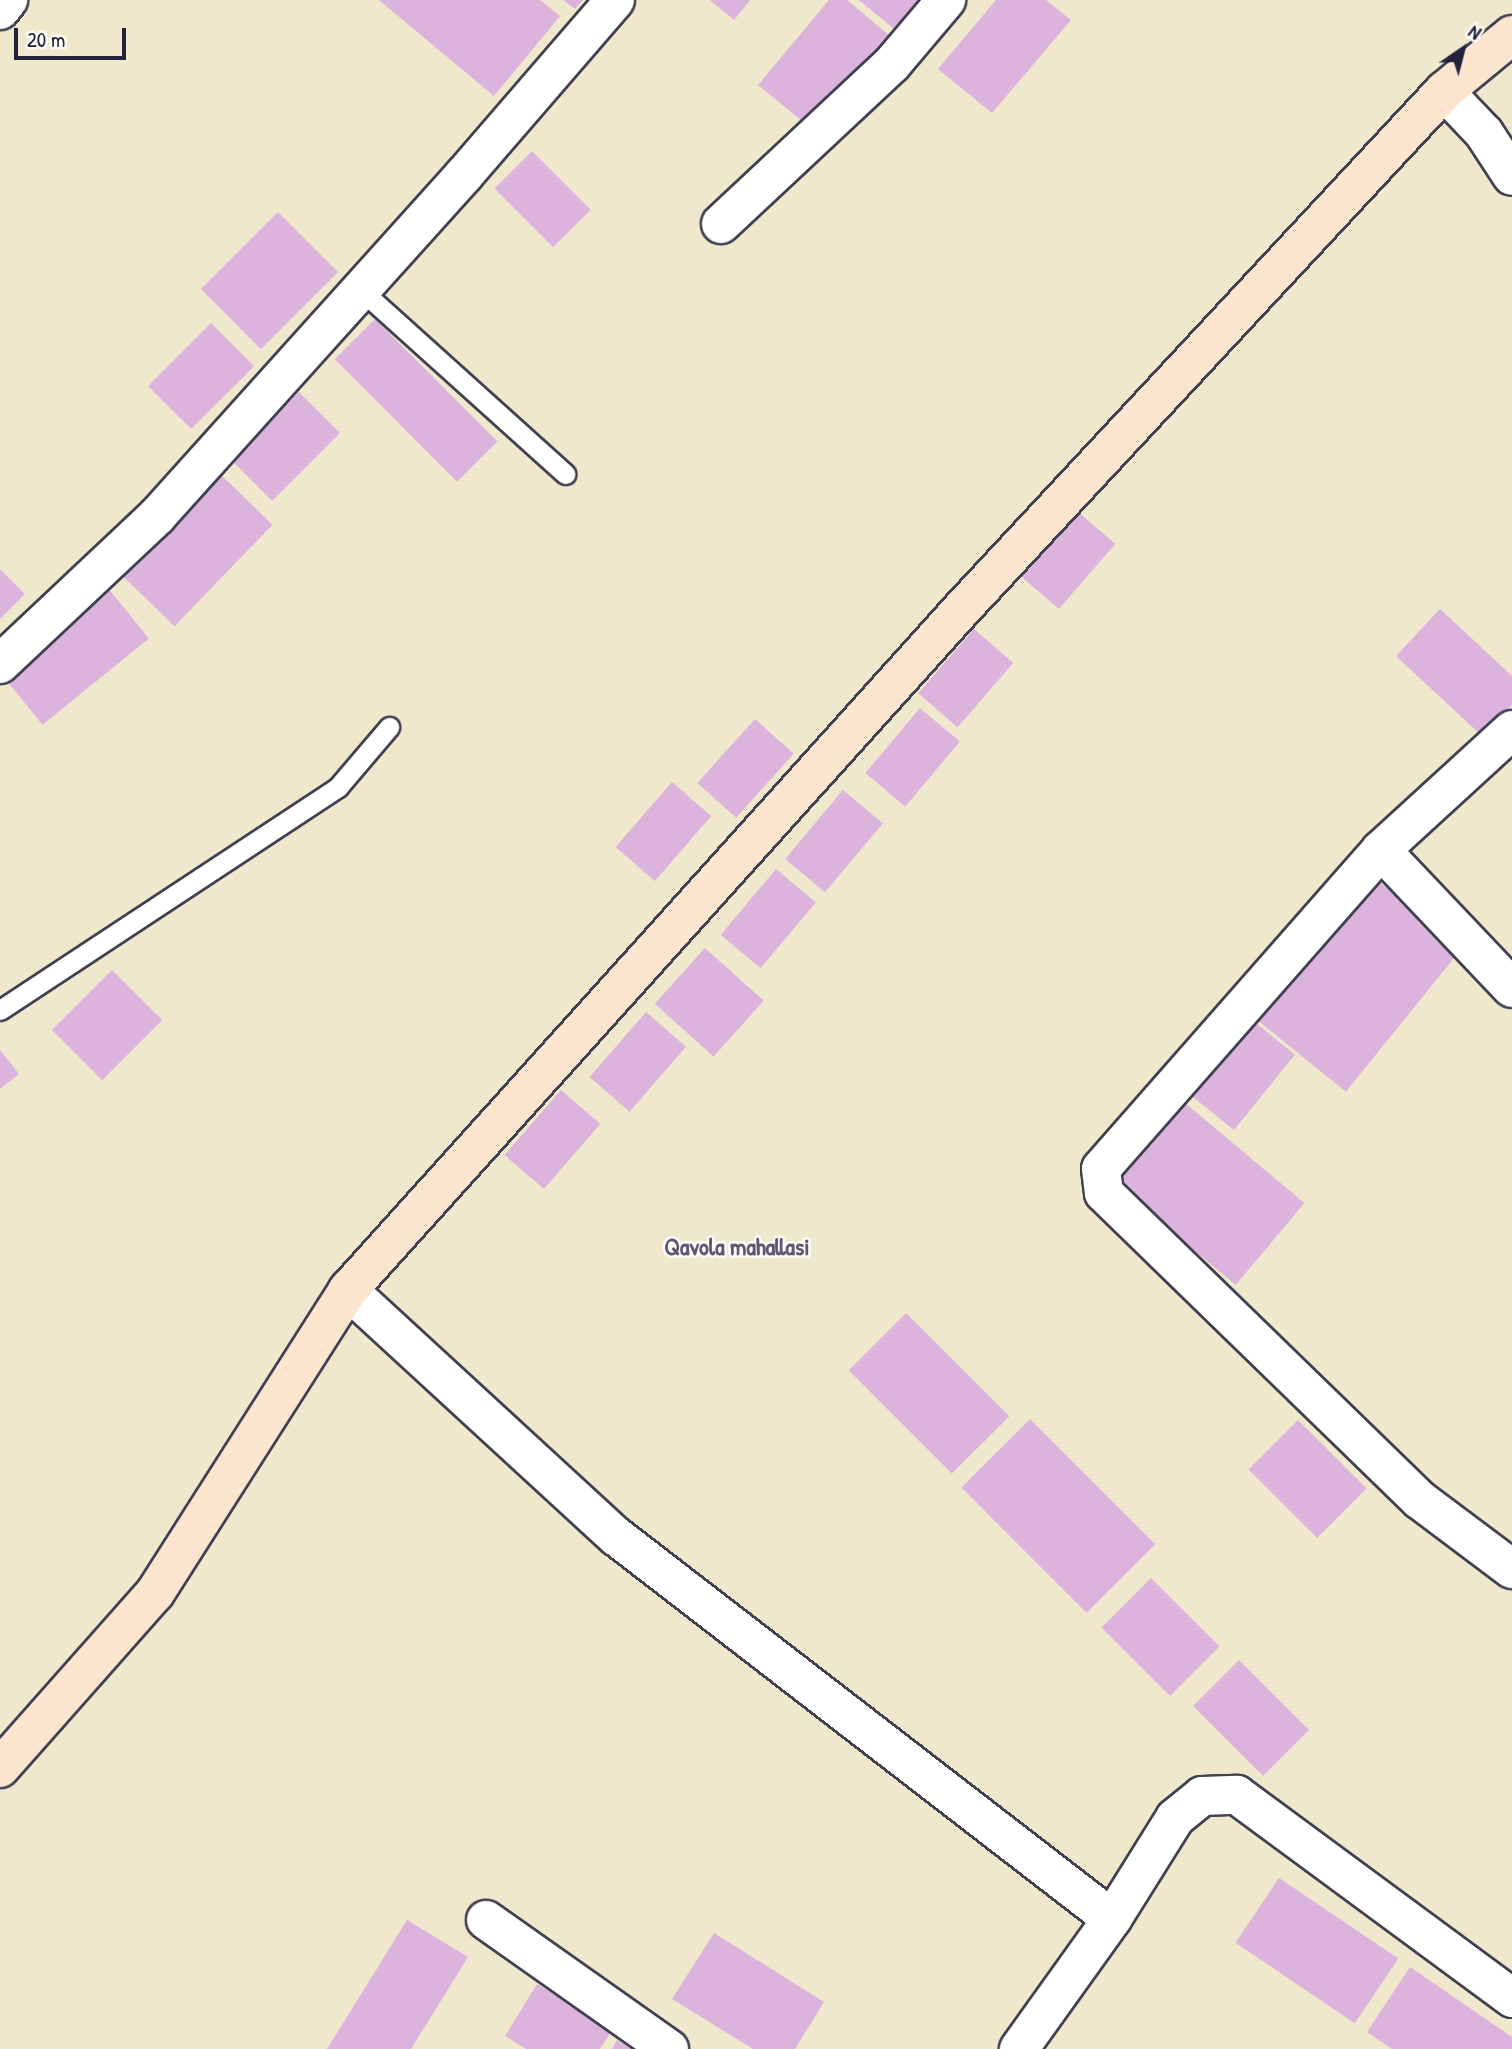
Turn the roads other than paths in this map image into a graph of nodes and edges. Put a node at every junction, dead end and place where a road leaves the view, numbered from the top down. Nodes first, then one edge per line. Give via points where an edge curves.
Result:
1 (8, 0) edge
2 (615, 0) edge
3 (946, 0) edge
4 (0, 9) edge
5 (1512, 35) edge
6 (1444, 91) junction
7 (1512, 176) edge
8 (721, 224) dead end
9 (360, 289) junction
10 (565, 474) dead end
11 (0, 664) edge
12 (389, 727) dead end
13 (1512, 730) edge
14 (1381, 850) junction
15 (1512, 988) edge
16 (0, 1010) edge
17 (348, 1290) junction
18 (1512, 1569) edge
19 (0, 1768) edge
20 (1112, 1919) junction
21 (485, 1920) dead end
22 (1512, 1998) edge
23 (669, 2049) edge
24 (1019, 2049) edge

1 - 4 street
2 - 9 street
3 - 8 street via 892,64
5 - 6 street
6 - 7 street via 1484,133
6 - 17 street via 960,611
9 - 10 lane
9 - 11 street via 158,516
12 - 16 lane via 338,787
13 - 14 street
14 - 15 street
14 - 18 street via 1114,1152 1101,1170 1104,1193 1420,1500
17 - 19 street via 155,1593
17 - 20 street via 617,1537
20 - 22 street via 1175,1818 1202,1796 1237,1795
20 - 24 street
21 - 23 street

